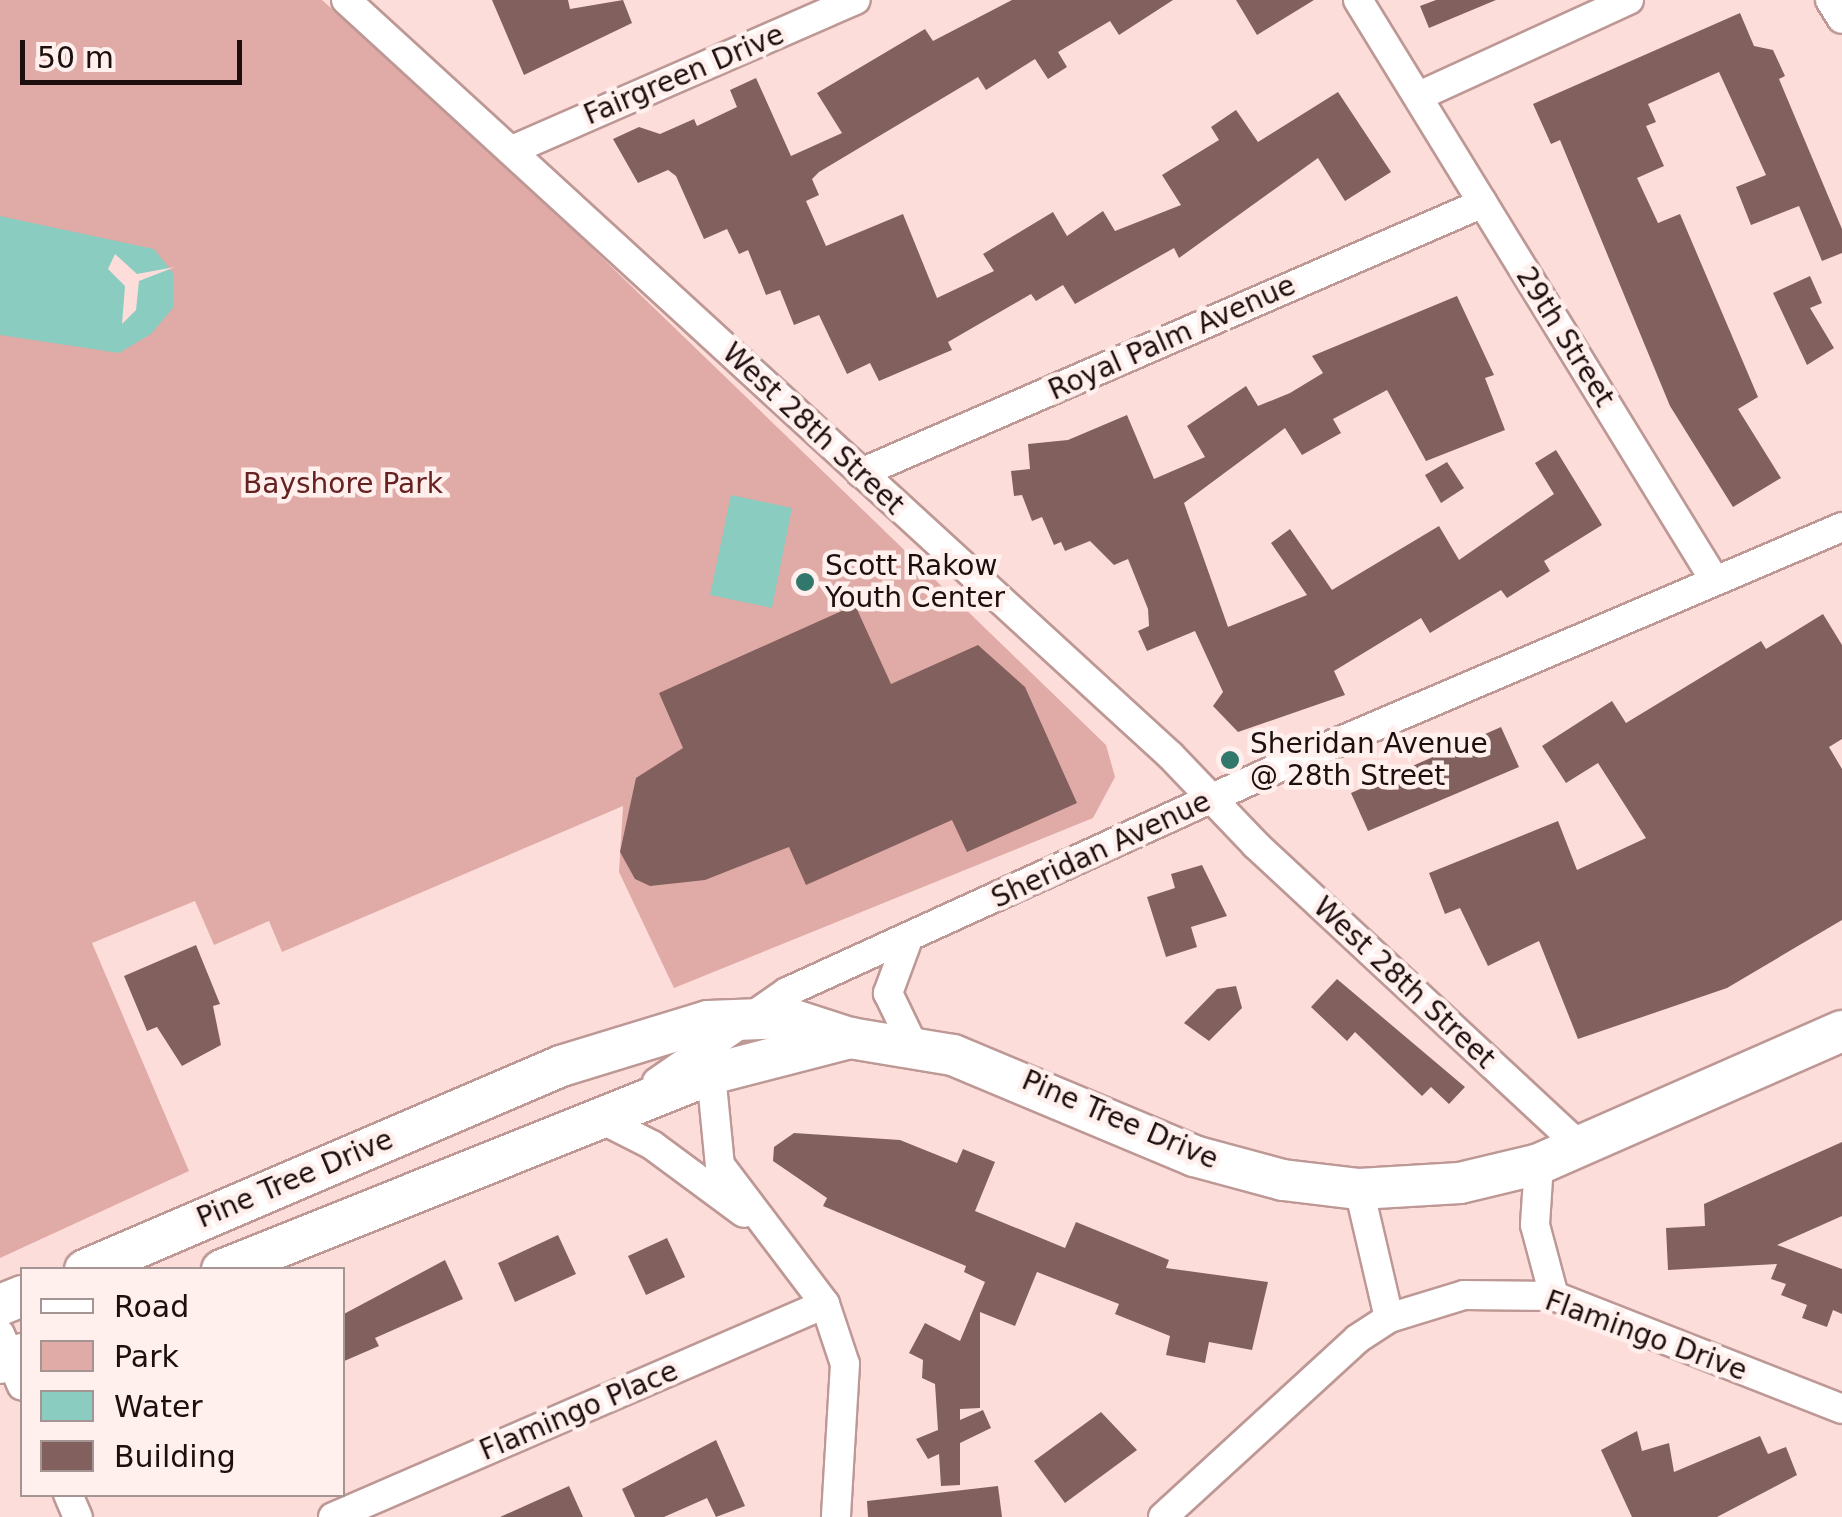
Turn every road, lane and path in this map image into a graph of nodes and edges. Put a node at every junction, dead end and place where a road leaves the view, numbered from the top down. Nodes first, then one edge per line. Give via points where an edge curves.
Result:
1 (346, 0) edge
2 (856, 0) edge
3 (1358, 0) edge
4 (1629, 0) edge
5 (1830, 0) edge
6 (1842, 20) edge
7 (1419, 96) junction
8 (512, 150) junction
9 (1483, 203) junction
10 (862, 474) junction
11 (1842, 526) edge
12 (1712, 576) junction
13 (1210, 799) junction
14 (908, 939) junction
15 (754, 1017) junction
16 (1842, 1031) edge
17 (850, 1038) junction
18 (914, 1047) junction
19 (711, 1074) junction
20 (601, 1120) junction
21 (1583, 1149) junction
22 (1539, 1164) junction
23 (1359, 1189) junction
24 (771, 1230) junction
25 (92, 1267) edge
26 (230, 1267) edge
27 (1554, 1296) junction
28 (825, 1304) junction
29 (1390, 1318) junction
30 (1842, 1408) edge
31 (333, 1517) edge
32 (836, 1517) edge
33 (1163, 1517) edge

1 - 8 street, West 28th Street
2 - 8 street, Fairgreen Drive
3 - 7 street, 29th Street
4 - 7 street
5 - 6 street
7 - 9 street, 29th Street
8 - 10 street, West 28th Street
9 - 10 street, Royal Palm Avenue
9 - 12 street, 29th Street
10 - 13 street, West 28th Street
11 - 12 street, Sheridan Avenue
12 - 13 street, Sheridan Avenue
13 - 14 street, Sheridan Avenue
13 - 21 street, West 28th Street
14 - 15 street, Sheridan Avenue via 787,992
14 - 18 street via 888,993
15 - 17 main road, Pine Tree Drive via 788,1018
15 - 20 street, Sheridan Avenue
15 - 25 main road, Pine Tree Drive via 681,1028 592,1054
16 - 21 main road, Pine Tree Drive
17 - 18 main road, Pine Tree Drive
17 - 19 main road, Pine Tree Drive
18 - 23 main road, Pine Tree Drive via 1016,1076 1194,1156 1283,1180
19 - 20 main road, Pine Tree Drive
19 - 24 street via 716,1156
20 - 24 street via 652,1145
20 - 26 main road, Pine Tree Drive
21 - 22 main road, Pine Tree Drive
22 - 23 main road, Pine Tree Drive via 1460,1183
22 - 27 street via 1537,1238
23 - 29 street
24 - 28 street
27 - 29 street, Flamingo Drive via 1464,1296
27 - 30 street, Flamingo Drive
28 - 31 street, Flamingo Place
28 - 32 street via 844,1364
29 - 33 street, Flamingo Drive via 1316,1370

